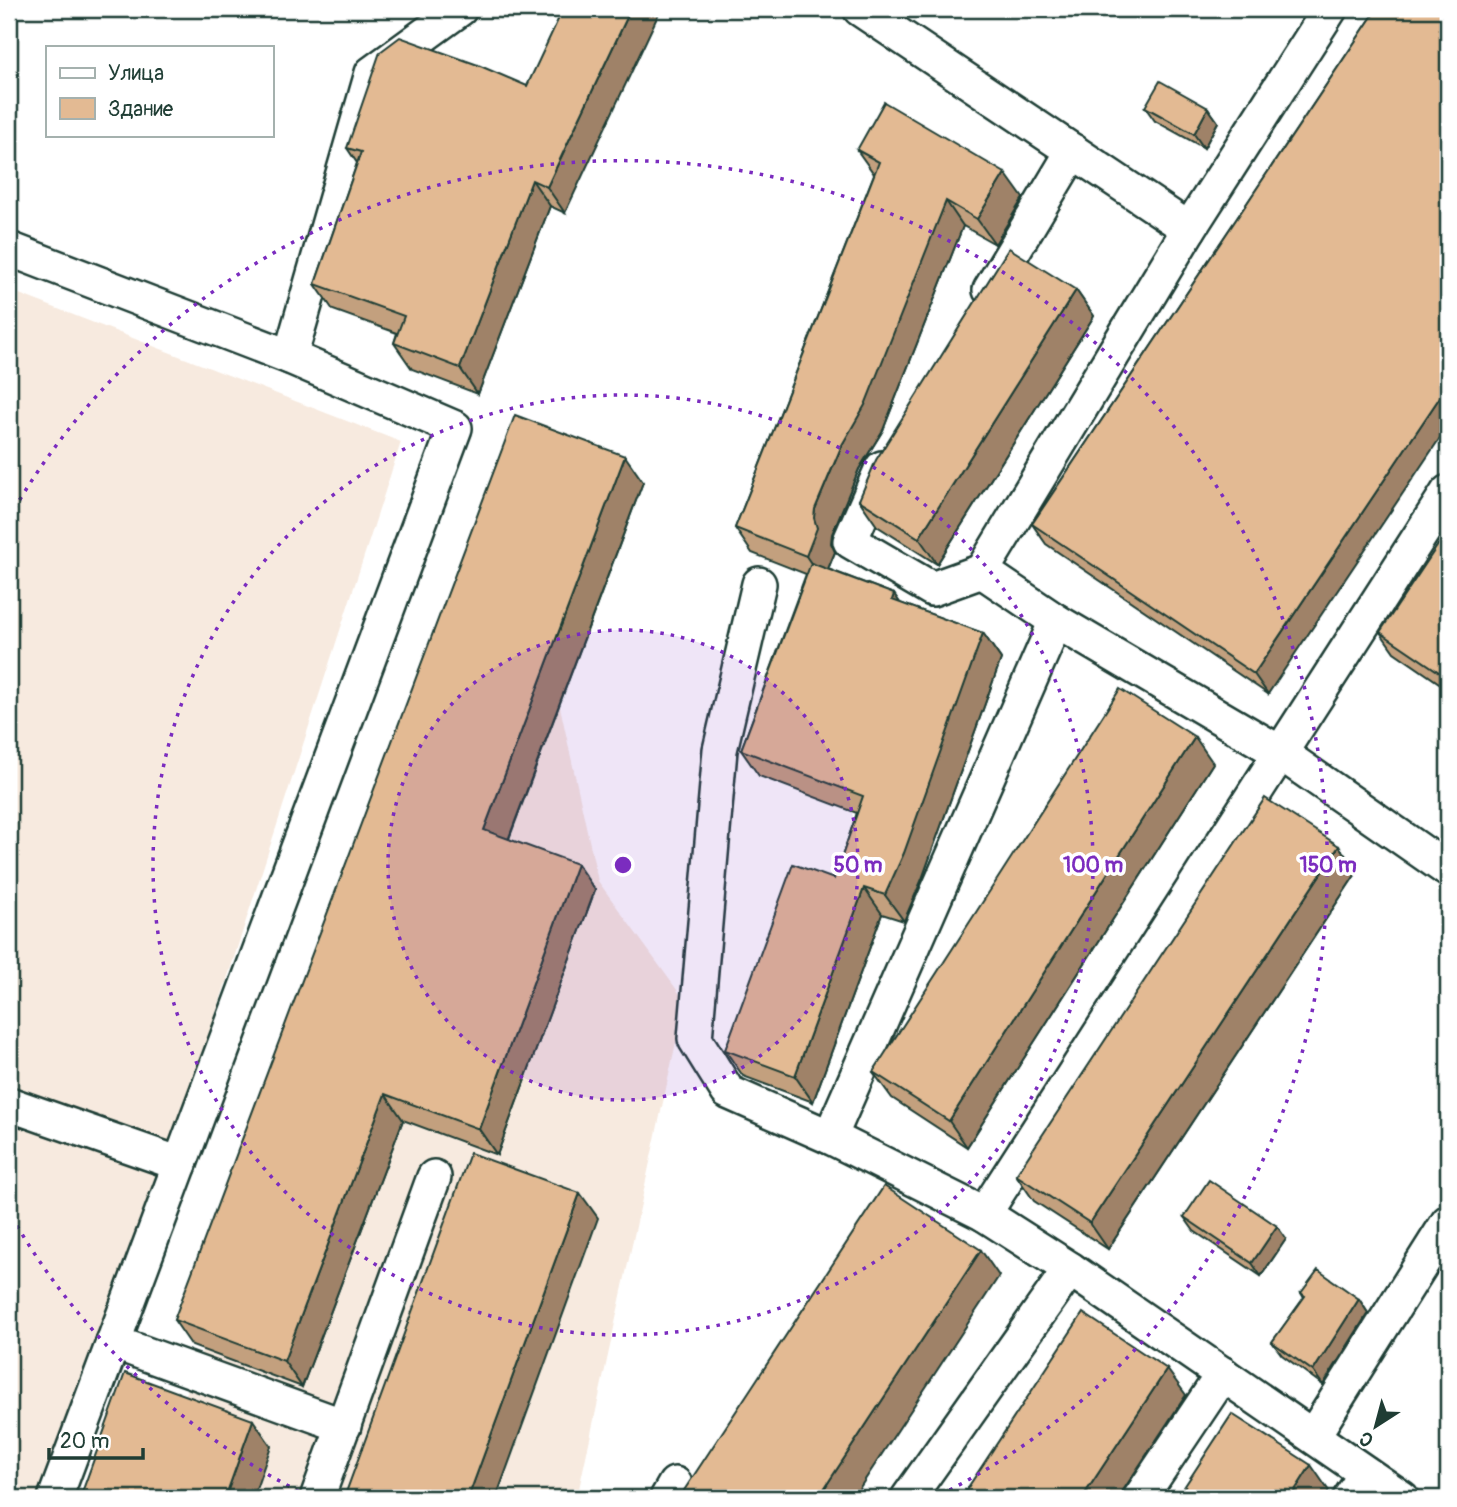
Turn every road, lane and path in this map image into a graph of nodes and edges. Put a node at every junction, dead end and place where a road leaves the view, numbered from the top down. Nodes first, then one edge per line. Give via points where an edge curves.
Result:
1 (460, 9) edge
2 (860, 9) edge
3 (1330, 9) edge
4 (1073, 151) junction
5 (1189, 229) junction
6 (9, 252) edge
7 (975, 314) edge
8 (289, 357) junction
9 (898, 442) edge
10 (1448, 492) edge
11 (982, 571) junction
12 (759, 584) dead end
13 (1056, 621) junction
14 (1279, 752) junction
15 (1448, 870) edge
16 (9, 1104) edge
17 (830, 1137) junction
18 (180, 1164) junction
19 (434, 1178) dead end
20 (984, 1214) junction
21 (1448, 1222) edge
22 (1070, 1269) junction
23 (113, 1342) junction
24 (1223, 1374) junction
25 (344, 1426) junction
26 (1313, 1436) junction
27 (1358, 1486) edge
28 (55, 1498) edge
29 (317, 1498) edge
30 (908, 1498) edge
31 (1140, 1498) edge
32 (1402, 1498) edge

1 - 8 lane via 372,73
2 - 4 lane
3 - 5 lane
4 - 5 lane
4 - 7 lane
5 - 11 lane
6 - 8 lane
8 - 18 lane via 455,428
9 - 11 lane via 877,477 850,541 932,589
10 - 14 lane
11 - 13 lane
12 - 17 lane via 720,750 695,1039 728,1092
13 - 14 lane
13 - 17 lane
14 - 15 lane
14 - 20 lane
16 - 18 lane
17 - 20 lane
18 - 23 lane
19 - 25 lane
20 - 22 lane
21 - 26 lane
22 - 24 lane
22 - 30 lane
23 - 25 lane
23 - 28 lane
24 - 26 lane
24 - 31 lane
25 - 29 lane
26 - 27 lane
27 - 32 lane

